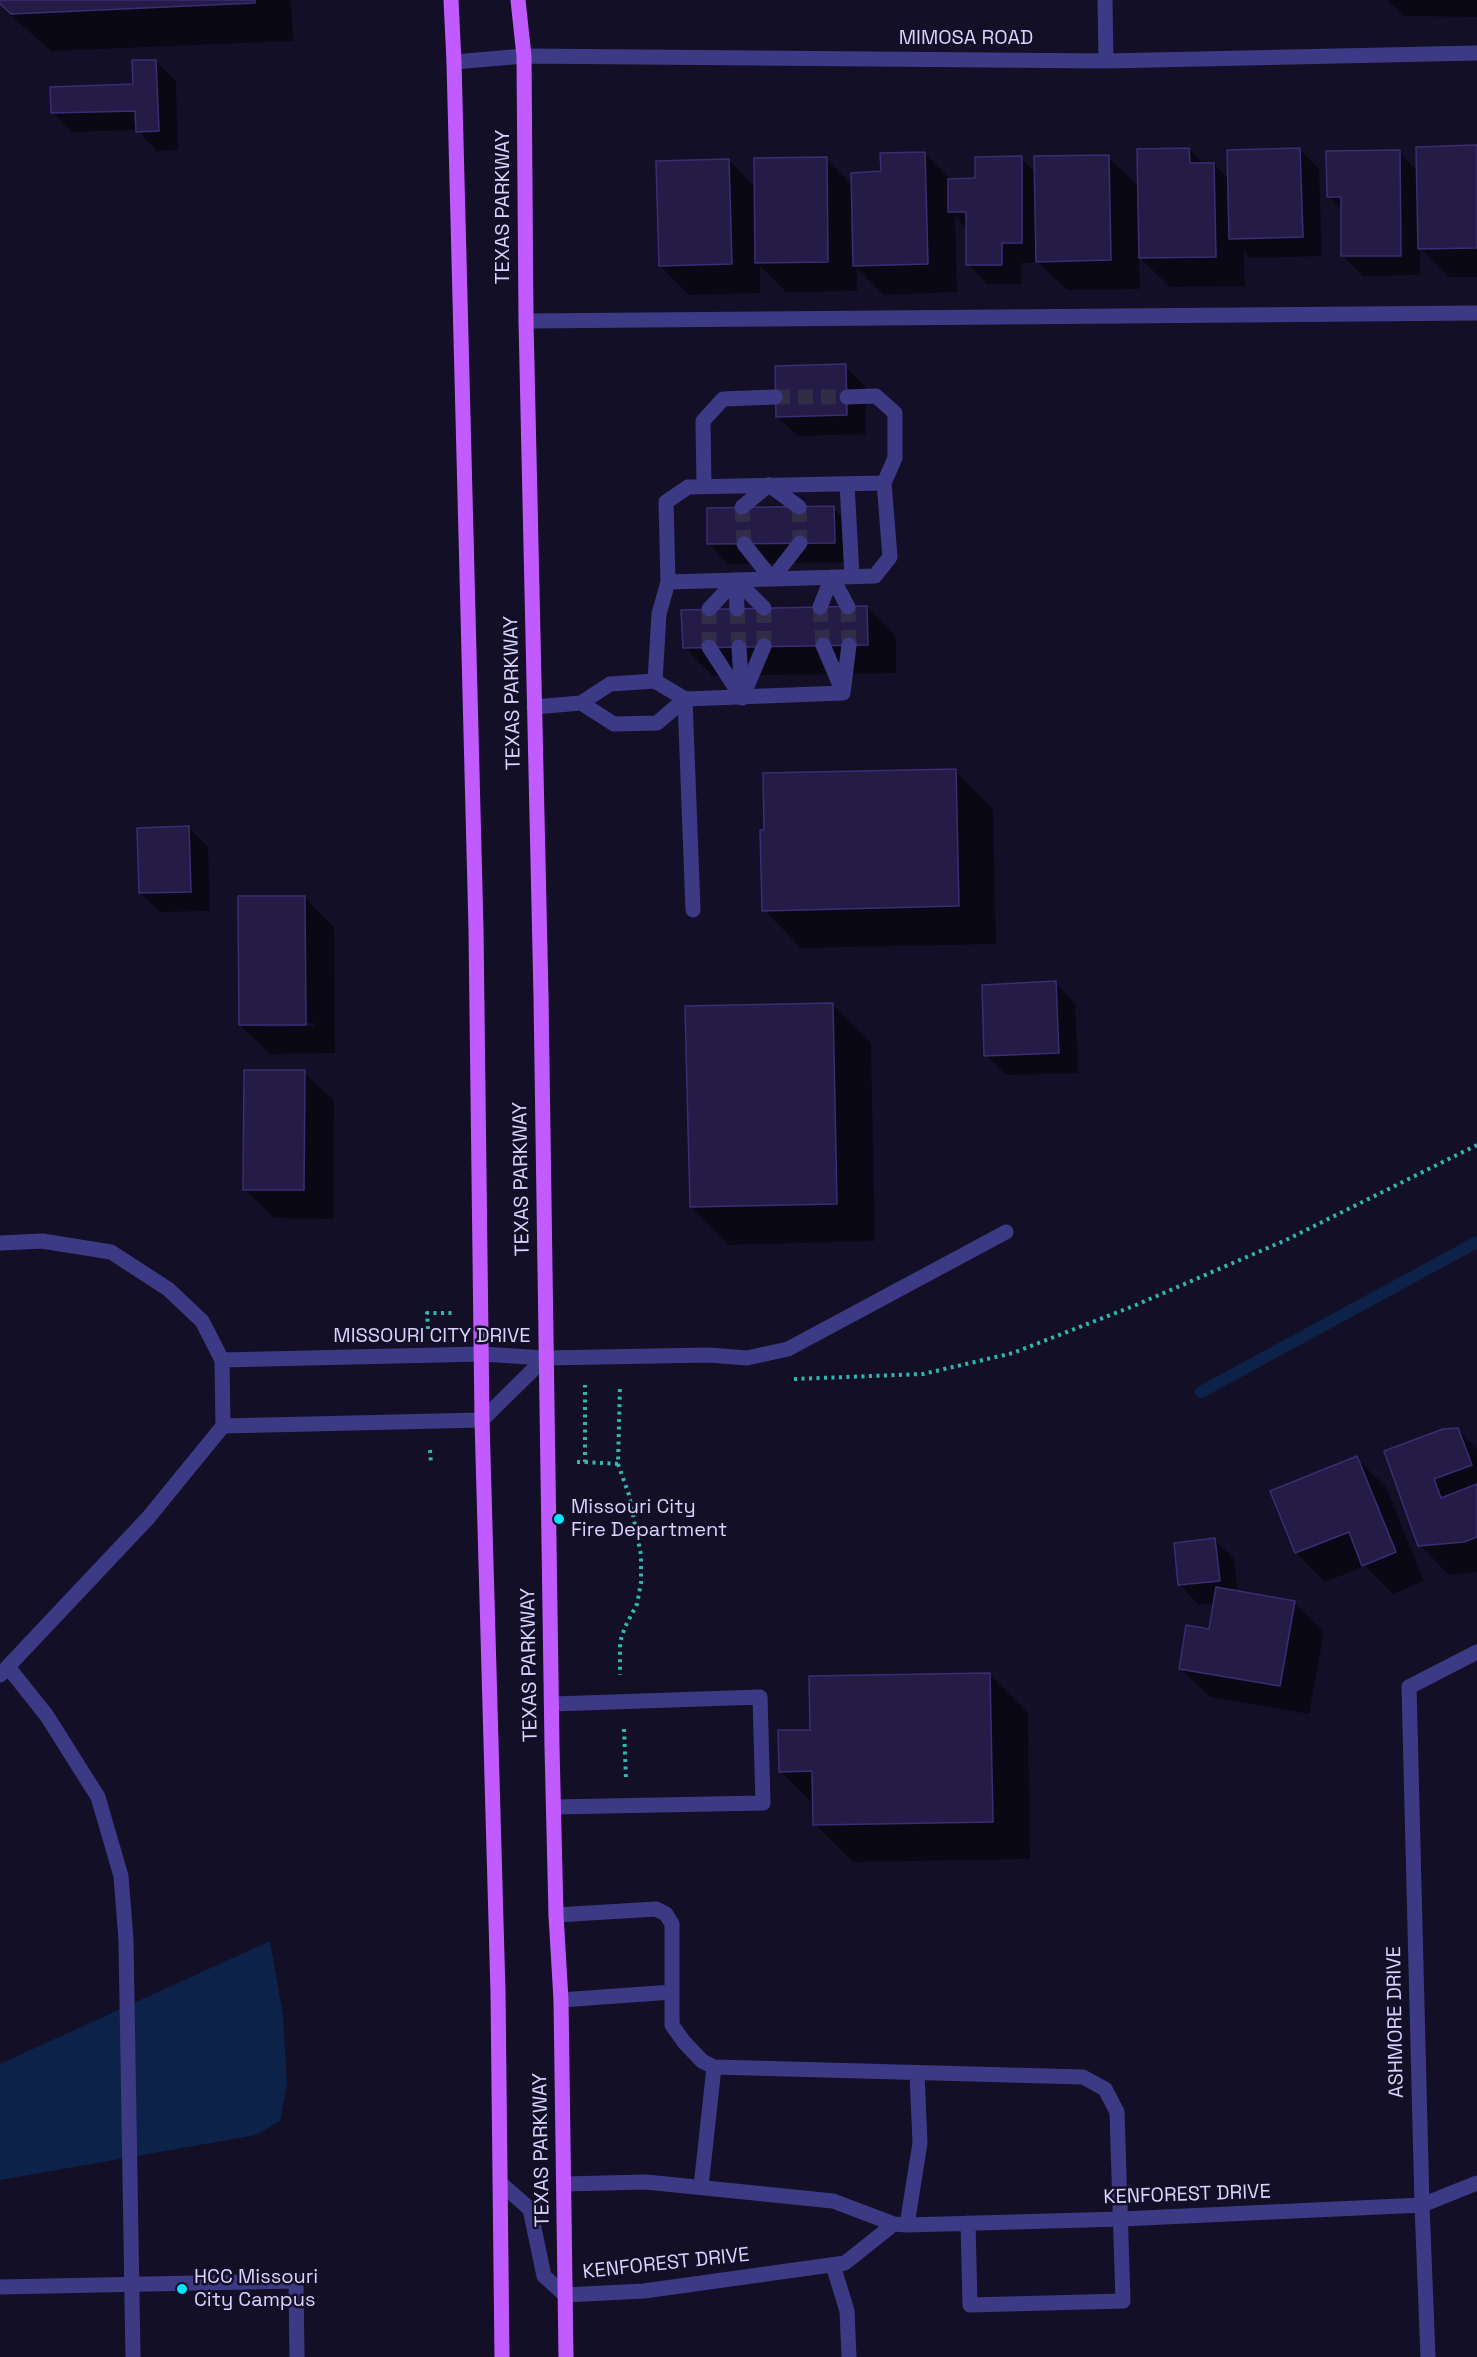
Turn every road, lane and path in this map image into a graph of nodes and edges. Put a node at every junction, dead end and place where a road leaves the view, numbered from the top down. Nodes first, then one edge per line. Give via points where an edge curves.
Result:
1 (451, 0) edge
2 (518, 0) edge
3 (1105, 0) edge
4 (1477, 53) edge
5 (524, 56) junction
6 (1106, 61) junction
7 (454, 62) junction
8 (1477, 313) edge
9 (526, 321) junction
10 (847, 396) tunnel mouth
11 (775, 397) tunnel mouth
12 (884, 483) junction
13 (847, 484) junction
14 (769, 485) junction
15 (704, 486) junction
16 (742, 507) dead end
17 (799, 507) dead end
18 (800, 543) tunnel mouth
19 (744, 544) tunnel mouth
20 (852, 576) junction
21 (832, 577) junction
22 (772, 579) junction
23 (736, 580) junction
24 (668, 582) junction
25 (820, 607) tunnel mouth
26 (848, 607) tunnel mouth
27 (764, 608) dead end
28 (709, 609) tunnel mouth
29 (737, 609) tunnel mouth
30 (823, 645) tunnel mouth
31 (849, 645) tunnel mouth
32 (764, 646) tunnel mouth
33 (709, 647) tunnel mouth
34 (739, 647) tunnel mouth
35 (654, 681) junction
36 (843, 693) junction
37 (742, 698) junction
38 (685, 699) junction
39 (581, 703) junction
40 (534, 707) junction
41 (693, 909) dead end
42 (1477, 1145) edge
43 (1006, 1232) dead end
44 (0, 1243) edge
45 (453, 1313) dead end
46 (428, 1335) dead end
47 (482, 1354) junction
48 (545, 1358) junction
49 (222, 1360) junction
50 (620, 1378) dead end
51 (791, 1379) dead end
52 (585, 1381) dead end
53 (482, 1420) junction
54 (223, 1426) junction
55 (430, 1443) dead end
56 (577, 1462) dead end
57 (585, 1462) junction
58 (431, 1464) dead end
59 (618, 1464) junction
60 (1477, 1652) edge
61 (4, 1671) edge
62 (620, 1680) dead end
63 (553, 1704) junction
64 (624, 1727) dead end
65 (626, 1780) dead end
66 (554, 1807) junction
67 (556, 1915) junction
68 (672, 1992) junction
69 (561, 2000) junction
70 (714, 2067) junction
71 (917, 2073) junction
72 (500, 2183) junction
73 (1477, 2183) edge
74 (564, 2184) junction
75 (701, 2187) junction
76 (1422, 2205) junction
77 (1121, 2219) junction
78 (968, 2223) junction
79 (901, 2225) junction
80 (834, 2265) junction
81 (131, 2286) junction
82 (0, 2287) edge
83 (565, 2295) junction
84 (133, 2357) edge
85 (297, 2357) edge
86 (502, 2357) edge
87 (566, 2357) edge
88 (849, 2357) edge
89 (1428, 2357) edge

1 - 7 main road, TEXAS PARKWAY
2 - 5 main road, TEXAS PARKWAY
3 - 6 street
4 - 6 street, MIMOSA ROAD
5 - 6 street, MIMOSA ROAD
5 - 7 street, MIMOSA ROAD
5 - 9 main road, TEXAS PARKWAY
7 - 47 main road, TEXAS PARKWAY via 476,929
8 - 9 street
9 - 40 main road, TEXAS PARKWAY
10 - 12 street via 876,396 895,413 895,458
11 - 15 street via 723,399 703,421
12 - 13 street
12 - 20 street via 890,557 875,576
13 - 14 street
13 - 20 street
14 - 15 street
14 - 16 street
14 - 17 street
15 - 24 street via 688,487 666,502
18 - 22 street
19 - 22 street
20 - 21 street
21 - 22 street
21 - 25 street
21 - 26 street
22 - 23 street
23 - 24 street
23 - 27 street
23 - 28 street
23 - 29 street
24 - 35 street via 658,614
30 - 36 street
31 - 36 street
32 - 37 street
33 - 37 street
34 - 37 street
35 - 38 street
35 - 39 street via 610,684
36 - 37 street
37 - 38 street
38 - 39 street via 657,723 615,724
38 - 41 street
39 - 40 street
40 - 48 main road, TEXAS PARKWAY
42 - 51 path via 1286,1240 1013,1353 923,1374
43 - 48 street via 788,1349 747,1358
44 - 49 street via 42,1241 111,1252 168,1289 202,1321
45 - 46 path via 428,1313
47 - 48 street, MISSOURI CITY DRIVE
47 - 49 street, MISSOURI CITY DRIVE
47 - 53 main road, TEXAS PARKWAY
48 - 53 street, MISSOURI CITY DRIVE
48 - 63 main road, TEXAS PARKWAY
49 - 54 street
50 - 59 path
52 - 57 path
53 - 54 street
53 - 72 main road, TEXAS PARKWAY
54 - 61 street via 148,1518
55 - 58 path
56 - 57 path
57 - 59 path
59 - 62 path via 629,1495 641,1555 637,1604 620,1642
60 - 76 street, ASHMORE DRIVE via 1409,1687
61 - 81 street via 47,1716 98,1797 121,1876 126,1940
63 - 66 main road, TEXAS PARKWAY
63 - 66 street via 760,1697 763,1803
64 - 65 path
66 - 67 main road, TEXAS PARKWAY
67 - 68 street via 656,1909 666,1914 672,1924
67 - 69 main road, TEXAS PARKWAY
68 - 69 street
68 - 70 street via 672,2025 702,2061
69 - 74 main road, TEXAS PARKWAY
70 - 71 street
70 - 75 street
71 - 77 street via 1083,2077 1105,2089 1117,2112
71 - 79 street via 920,2143
72 - 83 street, KENFOREST DRIVE via 530,2209 544,2276
72 - 86 main road, TEXAS PARKWAY
73 - 76 street, KENFOREST DRIVE
74 - 75 street, KENFOREST DRIVE via 646,2182
74 - 83 main road, TEXAS PARKWAY
75 - 79 street, KENFOREST DRIVE via 833,2200
76 - 77 street, KENFOREST DRIVE
76 - 89 street, ASHMORE DRIVE
77 - 78 street, KENFOREST DRIVE
77 - 78 street via 1123,2301 970,2305
78 - 79 street, KENFOREST DRIVE
79 - 80 street, KENFOREST DRIVE via 845,2263
80 - 83 street, KENFOREST DRIVE via 644,2291
80 - 88 street via 847,2311
81 - 82 street
81 - 84 street
81 - 85 street via 296,2281
83 - 87 main road, TEXAS PARKWAY

